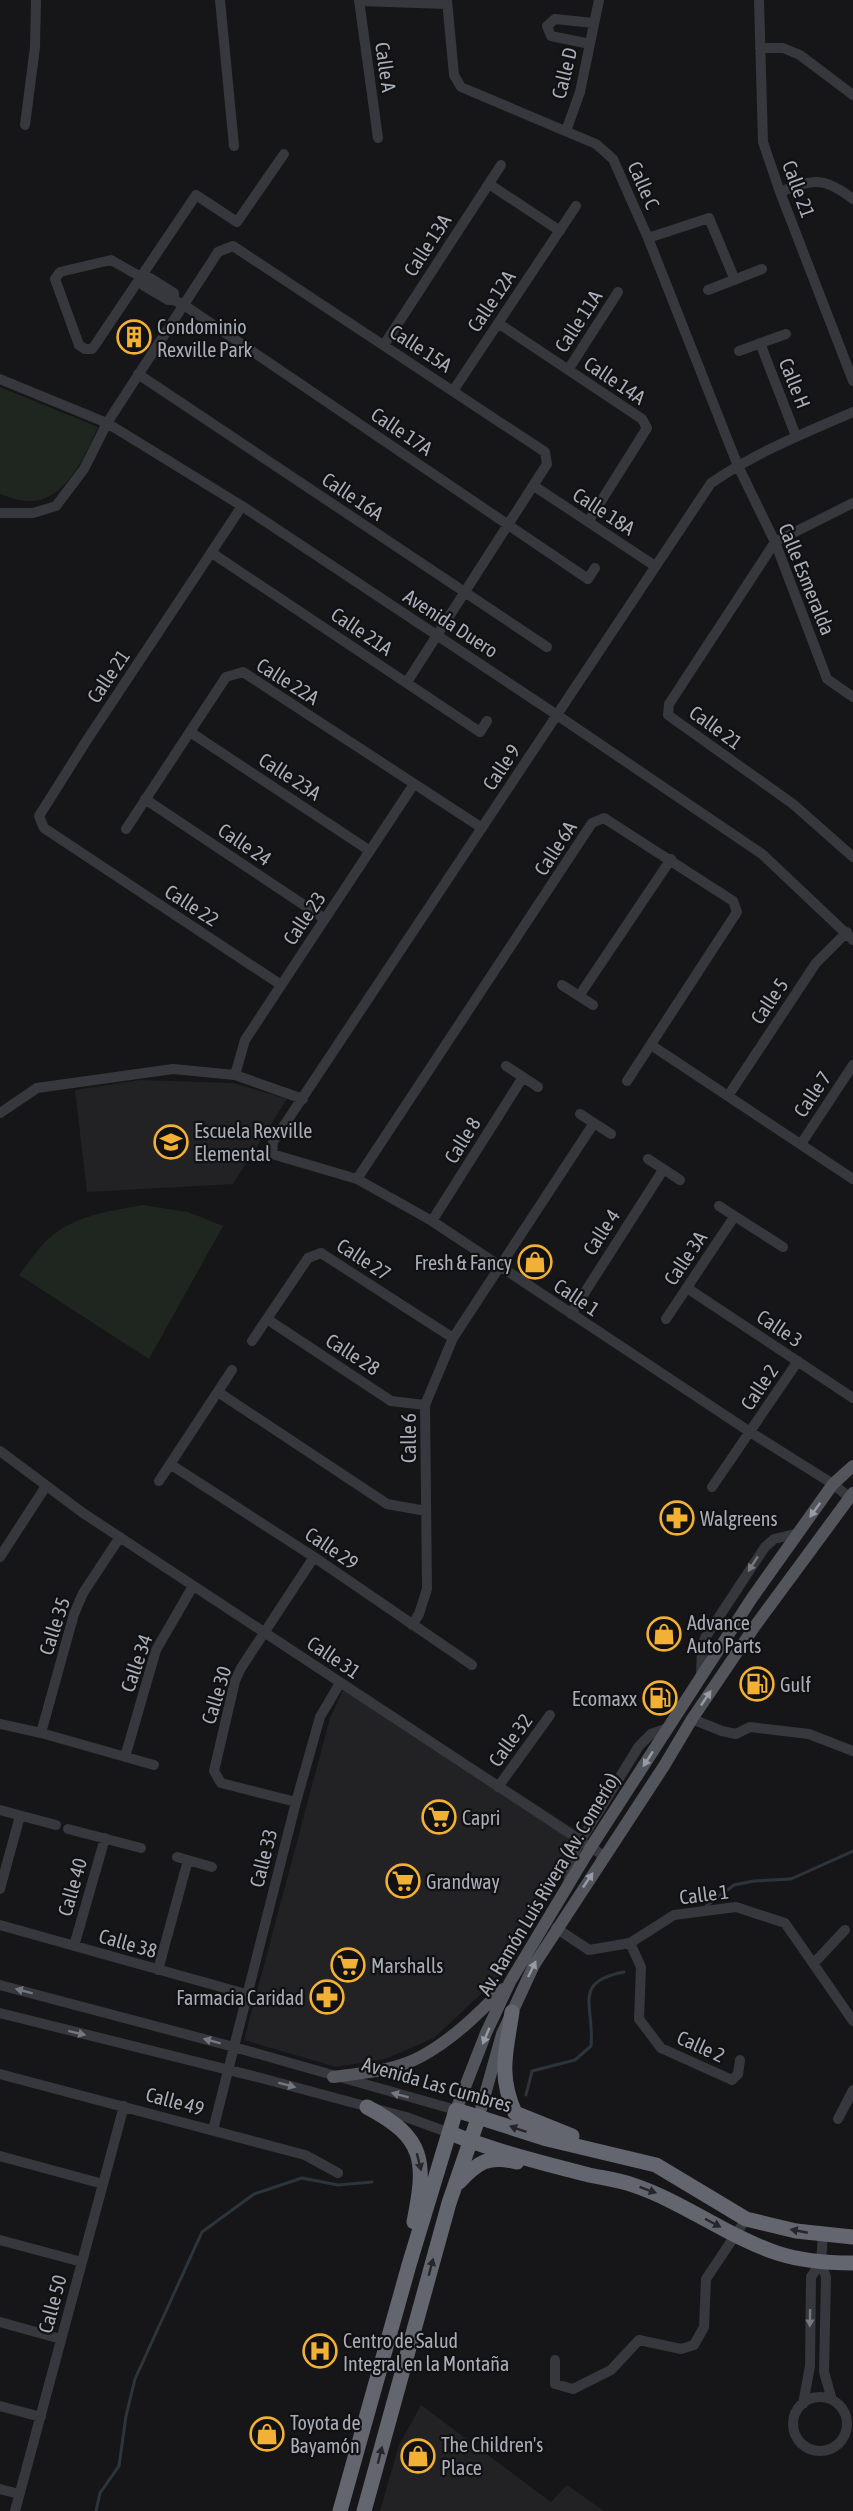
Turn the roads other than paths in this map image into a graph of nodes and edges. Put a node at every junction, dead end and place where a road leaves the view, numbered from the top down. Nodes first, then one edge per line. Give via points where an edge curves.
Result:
1 (36, 0) edge
2 (220, 0) edge
3 (359, 0) edge
4 (599, 0) edge
5 (759, 0) edge
6 (447, 2) edge
7 (594, 23) junction
8 (590, 44) junction
9 (760, 48) junction
10 (853, 95) edge
11 (25, 125) dead end
12 (566, 131) junction
13 (378, 138) dead end
14 (234, 146) dead end
15 (284, 154) dead end
16 (501, 165) dead end
17 (489, 184) junction
18 (780, 192) junction
19 (853, 199) edge
20 (576, 206) dead end
21 (560, 231) junction
22 (648, 238) junction
23 (762, 269) dead end
24 (142, 278) junction
25 (735, 280) junction
26 (708, 290) dead end
27 (618, 292) dead end
28 (179, 302) junction
29 (498, 323) junction
30 (786, 334) dead end
31 (760, 344) junction
32 (384, 345) junction
33 (739, 351) dead end
34 (568, 370) junction
35 (138, 375) junction
36 (0, 379) edge
37 (853, 381) edge
38 (453, 391) junction
39 (853, 412) edge
40 (108, 423) junction
41 (796, 436) junction
42 (738, 465) junction
43 (534, 486) junction
44 (853, 503) edge
45 (242, 506) junction
46 (0, 513) edge
47 (588, 522) junction
48 (508, 525) junction
49 (775, 542) junction
50 (212, 553) junction
51 (655, 566) junction
52 (595, 568) dead end
53 (464, 591) junction
54 (436, 635) junction
55 (547, 647) dead end
56 (407, 682) junction
57 (853, 697) edge
58 (557, 715) junction
59 (487, 721) dead end
60 (190, 732) junction
61 (414, 784) junction
62 (145, 799) junction
63 (482, 828) junction
64 (126, 829) dead end
65 (853, 841) edge
66 (370, 851) junction
67 (850, 854) edge
68 (84, 855) joint
69 (671, 859) junction
70 (326, 919) junction
71 (850, 936) edge
72 (281, 985) junction
73 (562, 985) dead end
74 (579, 996) junction
75 (593, 1005) dead end
76 (651, 1045) junction
77 (853, 1065) edge
78 (506, 1066) dead end
79 (235, 1076) junction
80 (523, 1077) junction
81 (627, 1081) dead end
82 (538, 1087) dead end
83 (728, 1096) junction
84 (303, 1099) junction
85 (0, 1113) edge
86 (580, 1114) dead end
87 (594, 1123) junction
88 (611, 1134) dead end
89 (801, 1144) junction
90 (272, 1154) joint
91 (648, 1160) dead end
92 (663, 1170) junction
93 (357, 1179) junction
94 (853, 1179) edge
95 (680, 1180) dead end
96 (719, 1206) dead end
97 (734, 1217) junction
98 (432, 1221) junction
99 (783, 1247) dead end
100 (500, 1267) junction
101 (687, 1288) junction
102 (571, 1314) junction
103 (666, 1318) dead end
104 (267, 1319) junction
105 (453, 1338) junction
106 (252, 1341) dead end
107 (798, 1362) junction
108 (232, 1370) dead end
109 (218, 1392) junction
110 (853, 1398) edge
111 (425, 1405) junction
112 (750, 1432) junction
113 (0, 1451) edge
114 (171, 1464) junction
115 (853, 1466) edge
116 (159, 1481) dead end
117 (834, 1484) junction
118 (46, 1486) junction
119 (712, 1487) dead end
120 (851, 1495) edge
121 (426, 1510) junction
122 (799, 1533) junction
123 (120, 1537) junction
124 (0, 1557) edge
125 (314, 1557) junction
126 (193, 1586) junction
127 (412, 1625) junction
128 (265, 1632) junction
129 (472, 1665) dead end
130 (701, 1678) junction
131 (340, 1683) junction
132 (550, 1715) dead end
133 (692, 1719) junction
134 (0, 1724) edge
135 (41, 1733) junction
136 (853, 1751) edge
137 (125, 1757) junction
138 (154, 1765) dead end
139 (498, 1787) junction
140 (296, 1802) junction
141 (0, 1810) edge
142 (20, 1816) junction
143 (56, 1825) dead end
144 (68, 1829) dead end
145 (105, 1838) junction
146 (586, 1843) junction
147 (141, 1848) dead end
148 (604, 1856) junction
149 (177, 1857) dead end
150 (188, 1860) junction
151 (212, 1867) dead end
152 (0, 1889) edge
153 (0, 1925) edge
154 (556, 1928) junction
155 (845, 1930) dead end
156 (630, 1942) junction
157 (74, 1946) junction
158 (814, 1963) junction
159 (158, 1970) junction
160 (510, 1982) junction
161 (0, 1985) edge
162 (246, 1994) junction
163 (512, 2012) junction
164 (0, 2013) edge
165 (853, 2021) edge
166 (234, 2047) junction
167 (740, 2060) dead end
168 (228, 2071) junction
169 (0, 2074) edge
170 (333, 2077) junction
171 (853, 2090) edge
172 (124, 2106) junction
173 (367, 2107) junction
174 (456, 2110) junction
175 (479, 2116) junction
176 (838, 2119) dead end
177 (213, 2130) junction
178 (450, 2133) junction
179 (470, 2141) junction
180 (0, 2156) edge
181 (640, 2161) junction
182 (338, 2173) dead end
183 (609, 2180) junction
184 (103, 2184) junction
185 (455, 2187) junction
186 (746, 2218) junction
187 (735, 2234) junction
188 (823, 2235) junction
189 (853, 2237) edge
190 (0, 2240) edge
191 (82, 2262) junction
192 (821, 2262) junction
193 (853, 2263) edge
194 (409, 2265) junction
195 (0, 2322) edge
196 (61, 2339) junction
197 (555, 2360) dead end
198 (832, 2400) junction
199 (803, 2404) junction
200 (0, 2406) edge
201 (849, 2414) edge
202 (41, 2417) junction
203 (849, 2433) edge
204 (0, 2489) edge
205 (19, 2494) junction
206 (15, 2511) edge
207 (340, 2511) edge
208 (366, 2511) edge

1 - 11 street via 35,47
2 - 14 street
3 - 6 street
3 - 13 street, Calle A
4 - 7 street, Calle D
5 - 9 street, Calle 21
6 - 12 street, Calle C via 454,75 461,87
7 - 8 street, Calle D
7 - 8 street, Calle D via 555,20 547,26 551,36
8 - 12 street, Calle D via 580,92
9 - 10 street via 783,48 800,55
9 - 18 street, Calle 21 via 763,142
12 - 22 street, Calle C via 596,144 613,159
15 - 24 street via 237,222 196,195
16 - 17 street, Calle 13A
17 - 21 street
17 - 32 street, Calle 13A
18 - 19 street via 809,181 834,185
18 - 37 street, Calle 21
20 - 21 street, Calle 12A
21 - 29 street, Calle 12A
22 - 25 street via 709,218
22 - 42 street, Calle C
23 - 25 street
24 - 24 street via 111,260 60,272 55,279 79,345 92,349
24 - 28 street, Calle 17A via 150,278 174,293
25 - 26 street
27 - 34 street, Calle 11A
28 - 32 street, Calle 15A via 218,252 233,246
28 - 35 street, Calle 15A
28 - 48 street, Calle 17A
29 - 34 street, Calle 14A
29 - 38 street, Calle 12A
30 - 31 street, Calle H
31 - 33 street, Calle H
31 - 41 street, Calle H
32 - 38 street, Calle 15A
34 - 47 street, Calle 14A via 642,419 647,428
35 - 40 street, Calle 15A
35 - 53 street, Calle 16A
36 - 40 street, Avenida Duero
38 - 43 street, Calle 15A via 545,452 547,464
39 - 41 street, Calle 9
40 - 45 street, Avenida Duero
40 - 46 street, Calle 15A via 84,469 56,506 33,513
41 - 42 street, Calle 9
42 - 49 street, Calle Esmeralda
42 - 51 street, Calle 9 via 711,483
43 - 47 street, Calle 18A
43 - 48 street, Calle 15A
44 - 49 street
45 - 50 street, Calle 21
45 - 54 street, Avenida Duero
47 - 51 street, Calle 18A
48 - 52 street, Calle 17A via 588,579
48 - 53 street, Calle 15A
49 - 57 street, Calle Esmeralda via 827,680
49 - 67 street, Calle 21 via 669,704 668,715 792,804
50 - 56 street, Calle 21A
50 - 68 street, Calle 21 via 39,816 44,828
51 - 58 street, Calle 9
53 - 54 street, Calle 15A
53 - 55 street, Calle 16A
54 - 56 street, Calle 15A
54 - 58 street, Avenida Duero
56 - 59 street, Calle 21A via 480,732
58 - 63 street, Calle 9
58 - 71 street, Avenida Duero via 762,854
60 - 61 street, Calle 22A via 226,676 243,672
60 - 62 street, Calle 22A
60 - 66 street, Calle 23A
61 - 63 street, Calle 22A
61 - 66 street, Calle 23
62 - 64 street, Calle 22A
62 - 70 street, Calle 24
63 - 84 street, Calle 9
65 - 67 street
66 - 70 street, Calle 23
68 - 72 street, Calle 22
69 - 74 street
69 - 76 street, Calle 6A via 733,901 737,912
69 - 93 street, Calle 6A via 604,818 592,823
70 - 72 street, Calle 23
71 - 83 street, Calle 5 via 816,963
72 - 79 street, Calle 23 via 245,1040
73 - 74 street
74 - 75 street
76 - 81 street, Calle 6A
76 - 83 street
77 - 89 street, Calle 7
78 - 80 street
79 - 84 street
79 - 85 street via 173,1069 38,1088
80 - 82 street
80 - 98 street, Calle 8
83 - 89 street
84 - 90 street, Calle 9 via 273,1143
86 - 87 street
87 - 88 street
87 - 100 street
89 - 94 street
90 - 93 street, Calle 1
91 - 92 street
92 - 95 street
92 - 102 street, Calle 4
93 - 98 street, Calle 1
96 - 97 street
97 - 99 street
97 - 101 street, Calle 3A
98 - 100 street, Calle 1
100 - 102 street, Calle 1
100 - 105 street, Calle 6
101 - 103 street, Calle 3A
101 - 107 street, Calle 3
102 - 112 street, Calle 1
104 - 105 street, Calle 27 via 308,1258 321,1253
104 - 106 street, Calle 27
104 - 111 street, Calle 28 via 391,1401
105 - 111 street, Calle 6
107 - 110 street, Calle 3
107 - 112 street, Calle 2
108 - 109 street
109 - 114 street
109 - 121 street via 387,1504
111 - 121 street, Calle 6
112 - 117 street, Calle 1
112 - 119 street, Calle 2
113 - 118 street, Calle 31
114 - 116 street
114 - 125 street, Calle 29
115 - 117 main road, Av. Ramón Luis Rivera (Av. Comerío)
117 - 120 street, Calle 1
117 -> 122 main road, Av. Ramón Luis Rivera (Av. Comerío)
118 - 123 street, Calle 31
118 - 124 street
133 -> 120 main road, Av. Ramón Luis Rivera (Av. Comerío)
121 - 127 street, Calle 6 via 427,1589
122 - 130 main road, Av. Ramón Luis Rivera (Av. Comerío)
122 -> 130 street via 774,1539 765,1547 705,1638
123 - 126 street, Calle 31
123 - 135 street, Calle 35 via 83,1593 74,1614
125 - 127 street, Calle 29
125 - 128 street, Calle 30
126 - 128 street, Calle 31
126 - 137 street, Calle 34 via 156,1650
127 - 129 street, Calle 29
128 - 131 street, Calle 31
128 - 140 street, Calle 30 via 235,1681 214,1771 221,1783
130 -> 146 main road, Av. Ramón Luis Rivera (Av. Comerío)
131 - 139 street, Calle 31
131 - 140 street, Calle 33 via 320,1718
132 - 139 street, Calle 32
133 - 136 street via 736,1734 750,1727 809,1734
133 - 148 main road, Av. Ramón Luis Rivera (Av. Comerío)
134 - 135 street
135 - 137 street
137 - 138 street
139 - 146 street, Calle 31
140 - 162 street, Calle 33
141 - 142 street
142 - 143 street
142 - 152 street
144 - 145 street, Calle 40
145 - 147 street, Calle 40
145 - 157 street, Calle 40
146 - 148 street, Calle 31
146 - 160 main road, Av. Ramón Luis Rivera (Av. Comerío) via 567,1887
154 -> 148 main road, Av. Ramón Luis Rivera (Av. Comerío)
149 - 150 street
150 - 151 street
150 - 159 street
153 - 157 street, Calle 38
154 - 156 street, Calle 1 via 589,1950
163 -> 154 main road, Av. Ramón Luis Rivera (Av. Comerío)
155 - 158 street
156 - 158 street, Calle 1 via 674,1915 736,1907 785,1923
156 - 167 street, Calle 2 via 640,1967 639,2019 661,2048 732,2080 738,2074
157 - 159 street, Calle 38
158 - 165 street, Calle 1
159 - 162 street, Calle 38
160 - 170 main road via 462,2030 419,2058 375,2071
160 -> 174 main road, Av. Ramón Luis Rivera (Av. Comerío)
166 -> 161 street, Avenida Las Cumbres
162 - 166 street, Calle 33
163 - 175 main road, Av. Ramón Luis Rivera (Av. Comerío)
163 - 181 highway via 503,2074 506,2094 515,2113
164 -> 168 street, Avenida Las Cumbres
166 - 168 street, Calle 33
166 - 170 street, Avenida Las Cumbres
168 -> 173 street, Avenida Las Cumbres
168 - 177 street, Calle 33
169 - 172 street, Calle 49
174 -> 170 street, Avenida Las Cumbres
171 - 176 street
172 - 177 street, Calle 49
172 - 184 street, Calle 50
173 - 178 street, Avenida Las Cumbres
173 -> 194 highway via 389,2118 420,2156 421,2188
174 - 175 highway, Avenida Las Cumbres
174 - 178 highway, Av. Ramón Luis Rivera (Av. Comerío)
175 - 179 highway, Av. Ramón Luis Rivera (Av. Comerío)
181 -> 175 highway, Avenida Las Cumbres via 546,2139
177 - 182 street, Calle 49 via 305,2154
178 - 179 highway, Avenida Las Cumbres
178 - 194 highway, Av. Ramón Luis Rivera (Av. Comerío)
179 - 183 highway, Avenida Las Cumbres
179 - 185 highway, Av. Ramón Luis Rivera (Av. Comerío)
180 - 184 street
181 - 186 highway, Avenida Las Cumbres via 656,2165
183 - 185 highway via 567,2176 496,2160 476,2165
183 -> 187 highway, Avenida Las Cumbres via 664,2196
184 - 191 street, Calle 50
208 -> 185 highway, Av. Ramón Luis Rivera (Av. Comerío)
186 - 187 street
188 -> 186 highway, Avenida Las Cumbres
187 - 192 highway, Avenida Las Cumbres via 777,2253
187 - 197 street via 706,2279 704,2327 694,2345 681,2349 639,2340 611,2370 573,2389 555,2384
188 - 189 highway, Avenida Las Cumbres
188 - 192 street
190 - 191 street
191 - 196 street, Calle 50
192 - 193 highway, Avenida Las Cumbres
192 - 198 street via 826,2277 824,2372
192 -> 199 street via 811,2277 810,2366
194 - 207 highway, Av. Ramón Luis Rivera (Av. Comerío)
195 - 196 street
196 - 202 street, Calle 50
198 - 199 street via 817,2398
198 - 201 street
199 - 203 street via 794,2421 802,2444 818,2451 827,2450
200 - 202 street
201 - 203 street
202 - 205 street, Calle 50
204 - 205 street
205 - 206 street, Calle 50

